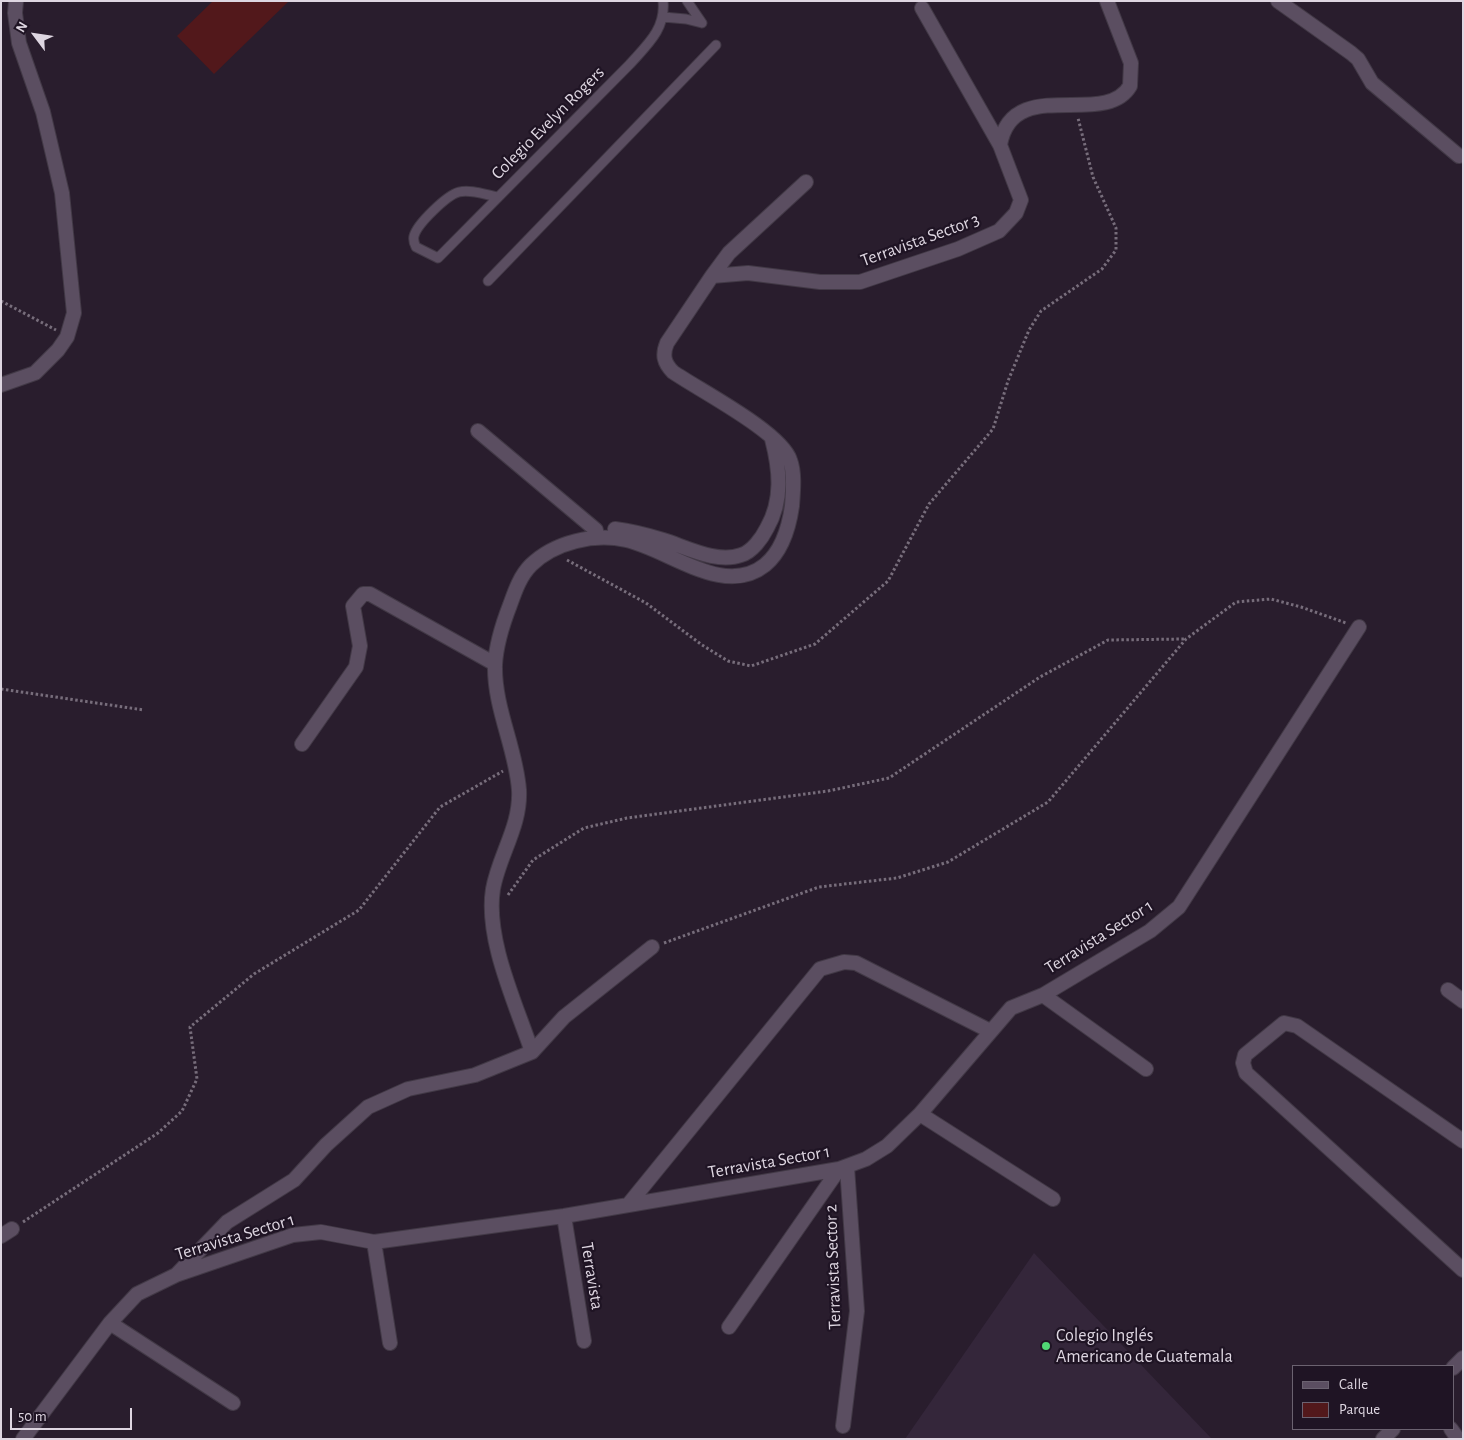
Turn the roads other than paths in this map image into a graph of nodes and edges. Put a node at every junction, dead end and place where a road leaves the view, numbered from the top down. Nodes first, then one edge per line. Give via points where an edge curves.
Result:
1 (16, 1) edge
2 (663, 1) edge
3 (687, 1) edge
4 (1107, 1) edge
5 (1278, 1) edge
6 (922, 8) dead end
7 (663, 17) junction
8 (716, 45) dead end
9 (1000, 145) junction
10 (1460, 156) dead end
11 (806, 182) dead end
12 (498, 197) junction
13 (712, 276) junction
14 (488, 281) dead end
15 (1, 385) edge
16 (478, 431) dead end
17 (772, 436) junction
18 (596, 530) junction
19 (569, 544) junction
20 (1359, 627) road end
21 (495, 664) junction
22 (302, 744) dead end
23 (652, 946) road end
24 (1448, 990) dead end
25 (1043, 994) junction
26 (1463, 1001) edge
27 (990, 1031) junction
28 (532, 1052) junction
29 (1146, 1069) dead end
30 (920, 1114) junction
31 (1463, 1141) edge
32 (843, 1168) junction
33 (1053, 1199) dead end
34 (628, 1204) junction
35 (564, 1216) junction
36 (374, 1242) junction
37 (1460, 1262) edge
38 (176, 1275) junction
39 (110, 1323) junction
40 (729, 1327) dead end
41 (584, 1341) dead end
42 (390, 1343) dead end
43 (1463, 1358) edge
44 (1454, 1367) edge
45 (233, 1404) dead end
46 (843, 1426) dead end
47 (1392, 1430) edge
48 (23, 1439) edge
49 (1383, 1439) edge

1 - 15 street via 19,43 43,112 62,193 74,312 67,337 58,350 35,373
2 - 7 lane, Colegio Evelyn Rogers
3 - 7 lane via 702,23
4 - 9 street via 1131,62 1130,86 1117,100 1028,108 1008,124
5 - 10 street via 1351,52 1372,83
6 - 9 street
7 - 12 lane, Colegio Evelyn Rogers via 656,35 630,64
8 - 14 lane
9 - 13 street, Terravista Sector 3 via 1021,200 1016,213 999,231 958,249 860,282 820,282 748,273
11 - 13 street via 729,253
12 - 12 lane, Colegio Evelyn Rogers via 438,258 418,249 413,238 441,203 461,192
13 - 17 street via 667,343 664,361 672,372 755,422
16 - 18 street
17 - 18 street via 778,463 779,492 775,509 763,537 742,555 720,557 636,532 610,528
17 - 19 street via 790,460 791,514 784,537 772,558 757,572 737,577 717,575 629,540 591,539
18 - 19 street
19 - 21 street via 548,550 529,567 518,583 503,623
20 - 25 street, Terravista Sector 1 via 1178,906 1150,931
21 - 22 street via 370,594 363,594 353,606 360,646 356,667
21 - 28 street via 498,699 519,791 515,825 493,888 492,917 500,955
23 - 28 street via 564,1017
24 - 26 street
25 - 27 street, Terravista Sector 1 via 1011,1008
25 - 29 street
27 - 30 street, Terravista Sector 1
27 - 34 street via 856,963 844,962 820,969
28 - 38 street via 475,1075 408,1089 368,1107 294,1180 227,1222
30 - 32 street, Terravista Sector 1 via 887,1146
30 - 33 street
31 - 37 street via 1297,1026 1284,1023 1245,1055 1242,1063 1246,1073
32 - 34 street, Terravista Sector 1
32 - 40 street
32 - 46 street, Terravista Sector 2 via 857,1310
34 - 35 street, Terravista Sector 1
35 - 36 street, Terravista Sector 1
35 - 41 street, Terravista
36 - 38 street, Terravista Sector 1 via 320,1232 293,1235
36 - 42 street
38 - 39 street, Terravista Sector 1 via 137,1294
39 - 45 street
39 - 48 street, Terravista Sector 1
43 - 44 street
47 - 49 street

